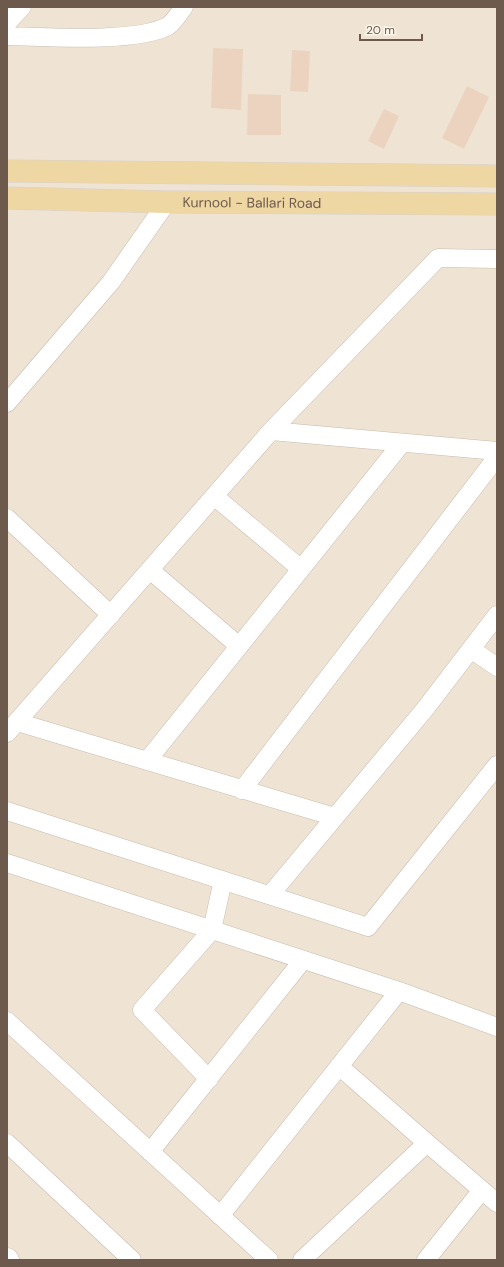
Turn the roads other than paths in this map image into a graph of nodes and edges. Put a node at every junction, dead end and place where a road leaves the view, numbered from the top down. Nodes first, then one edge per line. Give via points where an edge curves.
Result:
1 (22, 7) edge
2 (184, 7) edge
3 (7, 23) edge
4 (7, 36) edge
5 (7, 171) edge
6 (497, 176) edge
7 (8, 200) edge
8 (167, 202) junction
9 (497, 204) edge
10 (497, 259) edge
11 (7, 403) edge
12 (271, 431) junction
13 (402, 443) junction
14 (497, 451) edge
15 (497, 457) edge
16 (214, 496) junction
17 (7, 518) edge
18 (301, 569) junction
19 (150, 570) junction
20 (111, 615) junction
21 (497, 615) edge
22 (239, 646) junction
23 (471, 648) junction
24 (497, 667) edge
25 (12, 728) edge
26 (147, 761) junction
27 (497, 765) edge
28 (242, 790) junction
29 (7, 811) edge
30 (335, 817) junction
31 (7, 863) edge
32 (223, 880) junction
33 (270, 895) junction
34 (212, 930) junction
35 (303, 960) junction
36 (399, 991) junction
37 (7, 1021) edge
38 (497, 1027) edge
39 (339, 1066) junction
40 (209, 1079) junction
41 (7, 1143) edge
42 (427, 1143) junction
43 (150, 1152) junction
44 (482, 1190) junction
45 (497, 1203) edge
46 (220, 1216) junction
47 (132, 1260) edge
48 (269, 1260) edge
49 (302, 1260) edge
50 (426, 1260) edge

1 - 3 street
2 - 4 street via 170,25 153,33 121,36
5 - 6 main road
7 - 8 main road, Kurnool - Ballari Road
8 - 9 main road, Kurnool - Ballari Road
8 - 11 street via 111,282
10 - 12 street via 438,258
12 - 13 street
12 - 16 street
13 - 14 street
13 - 18 street
15 - 28 street
16 - 18 street
16 - 19 street
17 - 20 street
18 - 22 street
19 - 20 street
19 - 22 street
20 - 25 street
21 - 23 street
22 - 26 street
23 - 24 street
23 - 30 street via 425,709
25 - 26 street
26 - 28 street
27 - 33 street via 368,927
28 - 30 street
29 - 32 street
30 - 33 street
31 - 34 street
32 - 33 street
32 - 34 street
34 - 35 street
34 - 40 street via 142,1010
35 - 36 street
35 - 40 street
36 - 38 street
36 - 39 street
37 - 43 street
39 - 42 street
39 - 46 street
40 - 43 street
41 - 47 street
42 - 44 street
42 - 49 street
43 - 46 street
44 - 45 street
44 - 50 street
46 - 48 street

